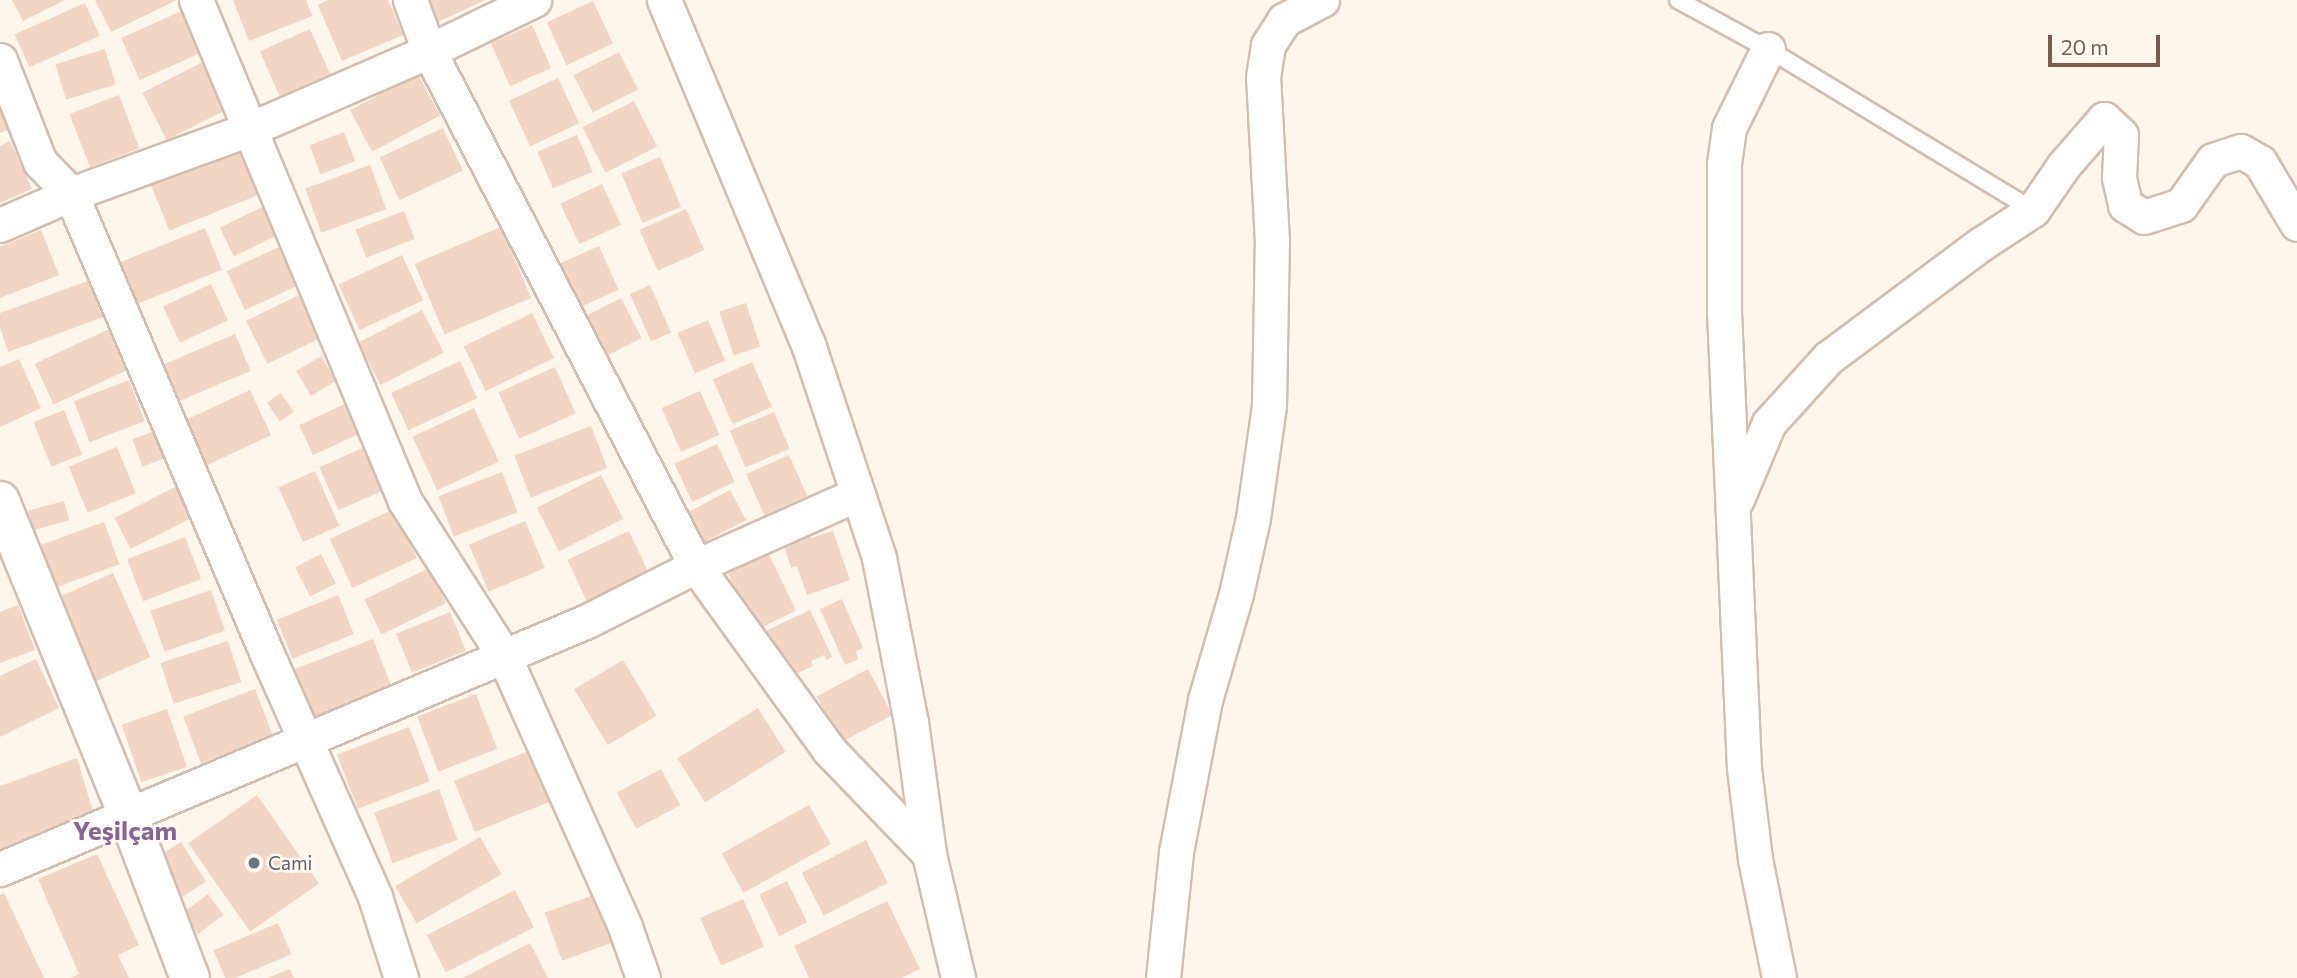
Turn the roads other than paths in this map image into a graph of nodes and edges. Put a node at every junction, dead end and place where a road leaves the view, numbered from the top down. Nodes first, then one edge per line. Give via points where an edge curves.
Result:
1 (196, 0) edge
2 (410, 0) edge
3 (534, 0) edge
4 (664, 0) edge
5 (1322, 0) edge
6 (1678, 0) edge
7 (1768, 48) junction
8 (429, 51) junction
9 (0, 60) edge
10 (250, 129) junction
11 (71, 194) junction
12 (2033, 210) junction
13 (2297, 224) edge
14 (0, 225) edge
15 (858, 494) junction
16 (0, 501) edge
17 (1734, 506) junction
18 (696, 566) junction
19 (503, 656) junction
20 (307, 738) junction
21 (128, 814) junction
22 (929, 854) junction
23 (0, 869) edge
24 (190, 978) edge
25 (401, 978) edge
26 (643, 978) edge
27 (958, 978) edge
28 (1163, 978) edge
29 (1779, 978) edge

1 - 10 street
2 - 8 street
3 - 8 street
4 - 15 street via 808,344
5 - 28 street via 1284,20 1268,45 1264,77 1272,242 1269,406 1253,518 1205,700 1179,839
6 - 7 lane
7 - 12 lane
7 - 17 street via 1729,128 1724,165 1724,311
8 - 10 street
8 - 18 street
9 - 11 street via 40,162
10 - 11 street
10 - 19 street via 405,501
11 - 14 street
11 - 20 street
12 - 13 street via 2064,165 2104,120 2121,135 2119,178 2125,205 2144,217 2181,205 2213,160 2241,151 2260,162
12 - 17 street via 1828,358 1769,423
15 - 18 street
15 - 22 street via 879,558 909,709
16 - 21 street
17 - 29 street via 1744,768 1755,859
18 - 19 street via 587,621
18 - 22 street via 829,750
19 - 20 street
19 - 26 street via 625,926
20 - 21 street
20 - 25 street via 375,897
21 - 23 street
21 - 24 street
22 - 27 street

